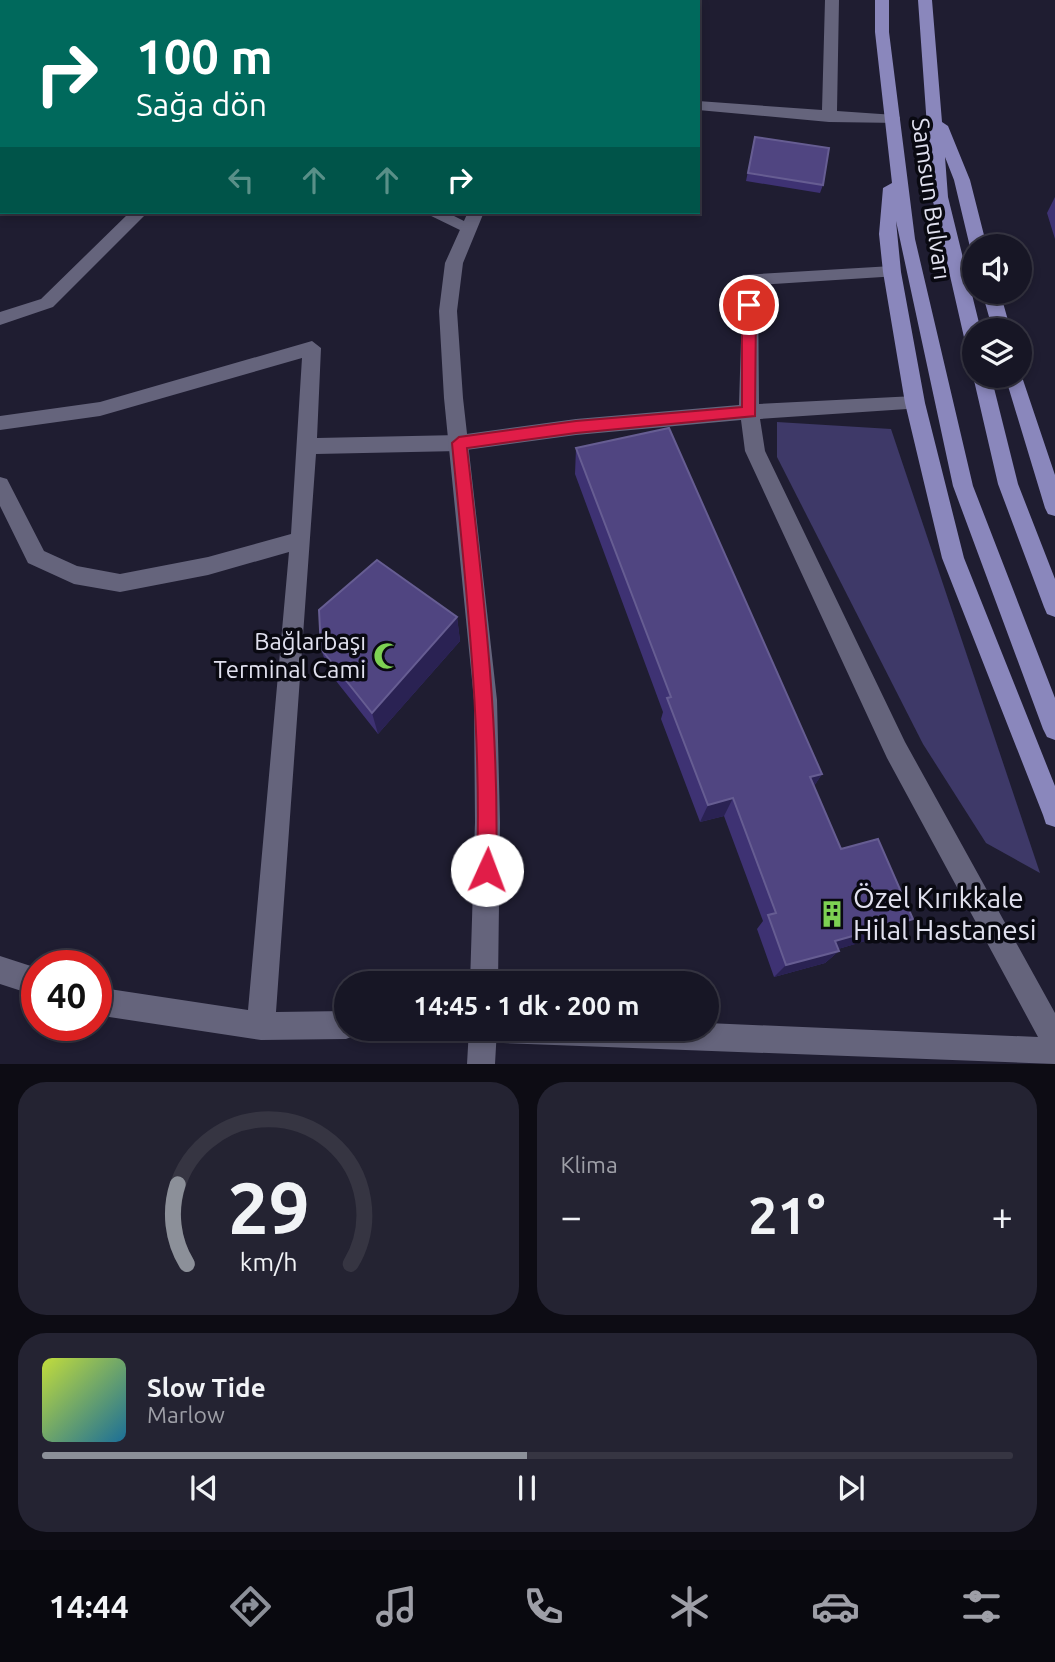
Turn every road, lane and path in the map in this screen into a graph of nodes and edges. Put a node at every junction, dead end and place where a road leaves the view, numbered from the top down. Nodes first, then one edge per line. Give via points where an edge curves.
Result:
1 (832, 0) edge
2 (882, 0) edge
3 (925, 0) edge
4 (931, 103) junction
5 (700, 105) edge
6 (829, 117) junction
7 (895, 129) junction
8 (138, 214) edge
9 (442, 214) edge
10 (472, 219) edge
11 (976, 234) edge
12 (892, 272) junction
13 (968, 318) edge
14 (0, 319) edge
15 (985, 388) edge
16 (1018, 388) edge
17 (915, 403) junction
18 (750, 412) junction
19 (0, 423) edge
20 (459, 443) junction
21 (306, 446) junction
22 (0, 485) edge
23 (1055, 508) edge
24 (301, 541) junction
25 (1055, 607) edge
26 (1055, 729) edge
27 (1055, 815) edge
28 (0, 970) edge
29 (484, 971) edge
30 (21, 977) edge
31 (112, 1003) edge
32 (334, 1025) edge
33 (261, 1026) junction
34 (719, 1038) edge
35 (482, 1041) edge
36 (1055, 1041) edge
37 (1055, 1052) edge
38 (481, 1063) edge

1 - 6 street
2 - 7 main road, Samsun Bulvarı
3 - 4 main road
4 - 11 main road via 962,180
4 - 13 main road via 940,197
5 - 6 street
6 - 7 street
7 - 12 main road via 887,234
7 - 26 main road, Samsun Bulvarı via 907,239 962,486
8 - 14 street via 47,303
9 - 10 street
10 - 20 street via 449,284 450,358
12 - 17 main road
12 - 18 street via 749,279
15 - 25 main road via 1008,484
16 - 23 main road
17 - 18 street
17 - 27 main road via 953,558
18 - 20 street via 576,427
18 - 36 street via 755,451 896,750
19 - 21 street via 100,409 312,348
20 - 21 street
20 - 29 street via 483,658 487,738
21 - 24 street
22 - 24 street via 37,557 74,575 120,583
24 - 33 street
28 - 30 street
31 - 33 street
32 - 33 street
34 - 37 street
35 - 38 street

